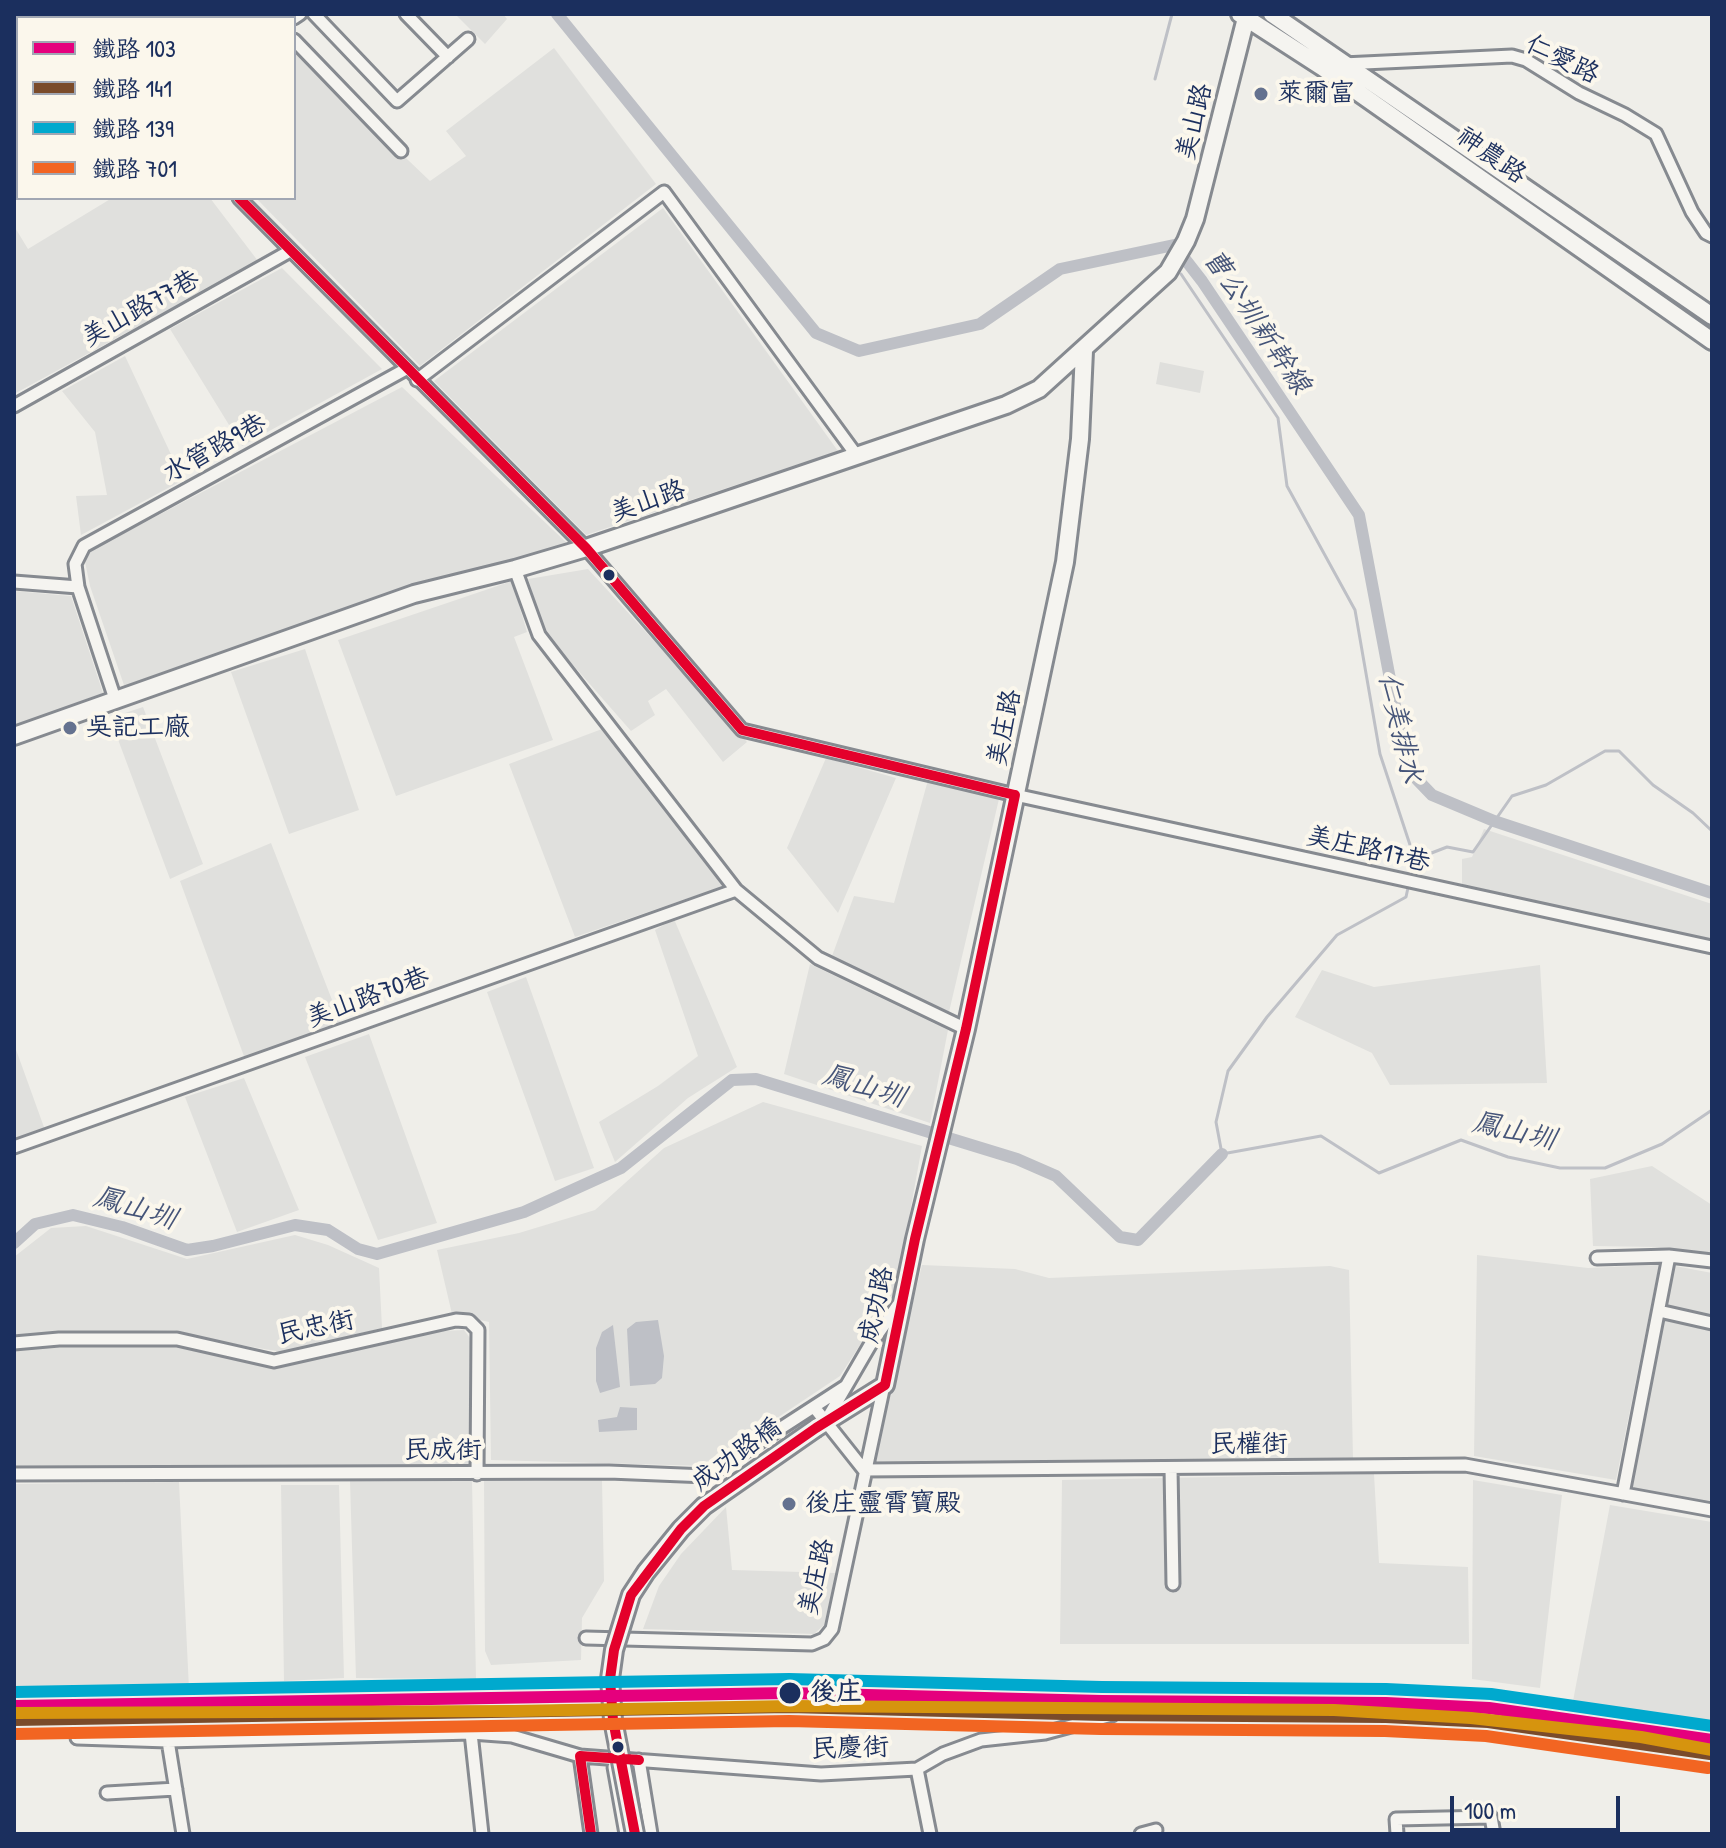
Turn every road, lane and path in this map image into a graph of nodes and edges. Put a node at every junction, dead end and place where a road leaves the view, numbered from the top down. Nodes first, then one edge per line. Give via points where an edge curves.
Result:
1 (314, 14) edge
2 (406, 14) edge
3 (1272, 14) edge
4 (1244, 15) edge
5 (468, 39) dead end
6 (296, 42) edge
7 (448, 57) junction
8 (1347, 63) junction
9 (1322, 67) junction
10 (401, 151) dead end
11 (241, 200) edge
12 (1712, 236) edge
13 (290, 251) junction
14 (1712, 316) edge
15 (1712, 341) edge
16 (1084, 351) junction
17 (406, 369) junction
18 (417, 380) junction
19 (14, 406) edge
20 (857, 456) junction
21 (586, 548) junction
22 (515, 569) junction
23 (14, 582) edge
24 (78, 587) junction
25 (115, 699) junction
26 (14, 736) edge
27 (1015, 795) junction
28 (736, 890) junction
29 (1712, 947) edge
30 (966, 1029) junction
31 (14, 1147) edge
32 (935, 1157) joint
33 (1669, 1256) junction
34 (1597, 1258) dead end
35 (1712, 1261) edge
36 (903, 1297) junction
37 (1659, 1311) junction
38 (1712, 1323) edge
39 (14, 1343) edge
40 (885, 1385) junction
41 (846, 1386) junction
42 (814, 1407) junction
43 (820, 1426) junction
44 (1171, 1468) junction
45 (864, 1470) junction
46 (14, 1474) edge
47 (477, 1474) junction
48 (1623, 1494) junction
49 (1712, 1510) edge
50 (1173, 1584) dead end
51 (586, 1638) dead end
52 (1112, 1715) dead end
53 (471, 1733) junction
54 (77, 1738) dead end
55 (168, 1741) junction
56 (580, 1756) junction
57 (613, 1759) junction
58 (639, 1760) junction
59 (917, 1769) junction
60 (176, 1789) junction
61 (107, 1793) dead end
62 (1156, 1830) dead end
63 (183, 1834) edge
64 (482, 1834) edge
65 (591, 1834) edge
66 (626, 1834) edge
67 (635, 1834) edge
68 (651, 1834) edge
69 (930, 1834) edge
70 (1141, 1834) edge
71 (1397, 1834) edge
72 (1494, 1834) edge

1 - 7 street via 397,101
2 - 7 street
3 - 8 street, 神農路
4 - 9 street, 神農路
4 - 16 street, 美山路 via 1186,241 1168,272
5 - 7 street
6 - 10 street
8 - 9 street, 仁愛路
8 - 12 street, 仁愛路 via 1512,56 1526,60 1656,134 1692,212
8 - 14 street, 神農路
9 - 15 street, 神農路
11 - 13 street, 美庄路17巷
13 - 17 street, 美庄路17巷
13 - 19 street, 美山路77巷
16 - 20 street, 美山路 via 1039,389 1006,405
16 - 27 street, 美庄路 via 1065,562
17 - 18 street, 美庄路17巷
17 - 24 street, 水管路9巷 via 84,546 75,564
18 - 20 street via 664,192
18 - 21 street, 美庄路17巷
20 - 21 street, 美山路
21 - 22 street, 美山路
21 - 27 street, 美庄路17巷 via 742,730
22 - 25 street, 美山路 via 414,594
22 - 28 street via 539,635
23 - 24 street
24 - 25 street
25 - 26 street, 美山路
27 - 29 street, 美庄路17巷
27 - 30 street, 美庄路
28 - 30 street via 818,958
28 - 31 street, 美山路70巷
30 - 32 street, 美庄路
32 - 36 street, 成功路
33 - 34 street
33 - 35 street
33 - 37 street
36 - 40 street, 成功路
36 - 41 street
37 - 38 street
37 - 48 street
39 - 47 street, 民忠街 via 177,1339 274,1361 469,1321 478,1330
40 - 43 street, 成功路
40 - 45 street, 美庄路
41 - 42 street, 民成街
41 - 43 street
42 - 43 street
42 - 47 street, 民成街 via 707,1476
43 - 45 street
43 - 67 street, 成功路橋, bridge via 704,1506 631,1595 610,1679
44 - 45 street, 民權街
44 - 48 street, 民權街 via 1465,1465
44 - 50 street
45 - 51 street, 美庄路 via 832,1629 824,1639 812,1644
46 - 47 street, 民成街
48 - 49 street, 民權街
52 - 59 street, 民慶街 via 1045,1733 981,1740
53 - 55 street, 民慶街
53 - 56 street, 民慶街 via 512,1736
53 - 64 street
54 - 55 street, 民慶街
55 - 60 street
56 - 57 street, 民慶街
56 - 65 street
57 - 58 street, 民慶街
57 - 66 street
58 - 59 street, 民慶街 via 821,1774
58 - 68 street
59 - 69 street
60 - 61 street
60 - 63 street
62 - 70 street
71 - 72 street via 1396,1819 1491,1817

